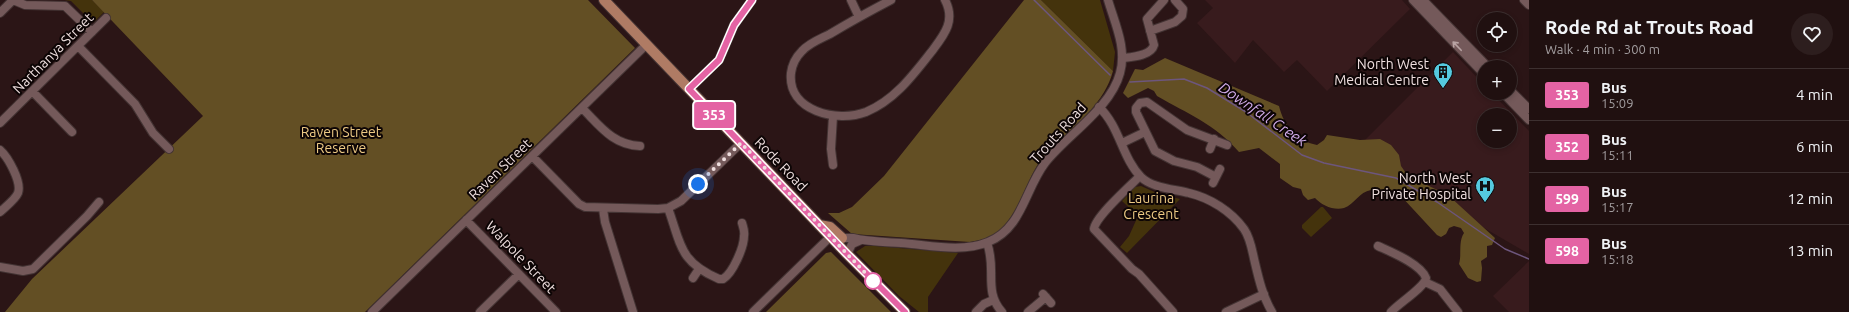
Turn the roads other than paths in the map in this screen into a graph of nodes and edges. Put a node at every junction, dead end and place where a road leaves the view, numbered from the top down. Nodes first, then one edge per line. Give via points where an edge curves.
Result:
1 (13, 0) edge
2 (604, 0) edge
3 (752, 0) edge
4 (851, 0) edge
5 (891, 0) edge
6 (945, 0) edge
7 (1108, 0) edge
8 (1164, 0) edge
9 (1175, 0) edge
10 (1413, 0) edge
11 (1423, 0) edge
12 (1524, 0) edge
13 (1529, 5) edge
14 (0, 13) edge
15 (859, 17) junction
16 (106, 18) dead end
17 (92, 32) junction
18 (1150, 32) junction
19 (647, 44) junction
20 (78, 46) junction
21 (1123, 58) junction
22 (1481, 60) edge
23 (1477, 67) edge
24 (689, 89) junction
25 (32, 91) junction
26 (1517, 97) edge
27 (1510, 100) edge
28 (1099, 107) junction
29 (582, 108) junction
30 (1529, 109) edge
31 (833, 116) junction
32 (1529, 120) edge
33 (0, 123) edge
34 (72, 132) dead end
35 (1145, 132) junction
36 (1214, 139) junction
37 (741, 143) junction
38 (1122, 143) junction
39 (1227, 145) dead end
40 (640, 146) dead end
41 (169, 149) dead end
42 (1210, 149) dead end
43 (0, 150) edge
44 (532, 156) junction
45 (833, 165) dead end
46 (1220, 168) dead end
47 (1140, 176) junction
48 (100, 202) dead end
49 (668, 208) junction
50 (603, 209) junction
51 (0, 212) edge
52 (466, 220) junction
53 (742, 223) dead end
54 (836, 239) junction
55 (861, 240) junction
56 (987, 243) junction
57 (1378, 246) dead end
58 (847, 254) junction
59 (0, 267) edge
60 (699, 269) junction
61 (519, 274) junction
62 (693, 278) dead end
63 (1426, 282) junction
64 (1264, 294) junction
65 (1047, 298) dead end
66 (993, 300) junction
67 (998, 311) edge
68 (372, 312) edge
69 (480, 312) edge
70 (556, 312) edge
71 (633, 312) edge
72 (753, 312) edge
73 (905, 312) edge
74 (976, 312) edge
75 (1028, 312) edge
76 (1173, 312) edge
77 (1226, 312) edge
78 (1272, 312) edge
79 (1392, 312) edge
80 (1458, 312) edge

1 - 14 street
1 - 17 street via 25,5 65,6
2 - 19 main road, Rode Road
3 - 24 street via 734,25 719,60
4 - 15 street
5 - 15 street
6 - 31 street via 950,15 947,30 904,85 871,110 857,115
7 - 21 street, Trouts Road
8 - 18 street via 1147,19
9 - 18 street via 1183,9 1182,16 1175,22
23 -> 10 street
11 - 22 street
12 - 13 street
15 - 31 street via 805,48 793,65 791,81 798,97 810,108
16 - 17 street, Narthanya Street
17 - 20 street, Narthanya Street
18 - 21 street via 1154,45 1152,50
19 - 24 main road, Rode Road
19 - 29 street, Raven Street
20 - 25 street, Narthanya Street
20 - 41 street via 135,104 153,133
21 - 28 street, Trouts Road via 1117,82
24 - 37 main road, Rode Road
25 - 33 street, Narthanya Street
25 - 34 street
26 - 30 street
27 - 32 street
28 - 38 street via 1110,119
28 - 56 street, Trouts Road via 1045,163 1012,224
29 - 40 street via 615,140
29 - 44 street, Raven Street
31 - 45 street
35 - 36 street via 1136,110 1138,105 1144,102 1187,130
35 - 38 street
35 - 46 street via 1153,148 1174,161 1197,167 1214,180
36 - 39 street
36 - 42 street
37 - 49 street via 684,198
37 - 54 main road, Rode Road via 819,224 830,226
38 - 47 street
43 - 51 street via 10,163 18,188 16,195
44 - 50 street via 579,204
44 - 52 street, Raven Street
47 - 64 street via 1156,185 1203,197 1232,216 1250,240
47 - 76 street via 1110,206 1095,224 1094,229
48 - 59 street via 33,269 23,271
49 - 50 street
49 - 60 street via 684,254
50 - 71 street
52 - 61 street, Walpole Street
52 - 68 street, Raven Street
53 - 60 street via 745,235 742,249 727,276 719,279
54 - 55 street, Trouts Road
54 - 58 main road
54 - 72 street
55 - 56 street, Trouts Road via 962,247
55 - 58 street via 852,244
56 - 66 street via 992,258
57 - 63 street via 1420,270
58 - 73 main road
60 - 62 street
61 - 69 street
61 - 70 street, Walpole Street
63 - 79 street
63 - 80 street via 1440,289
64 - 77 street
64 - 78 street
65 - 75 street
66 - 67 street
66 - 74 street

